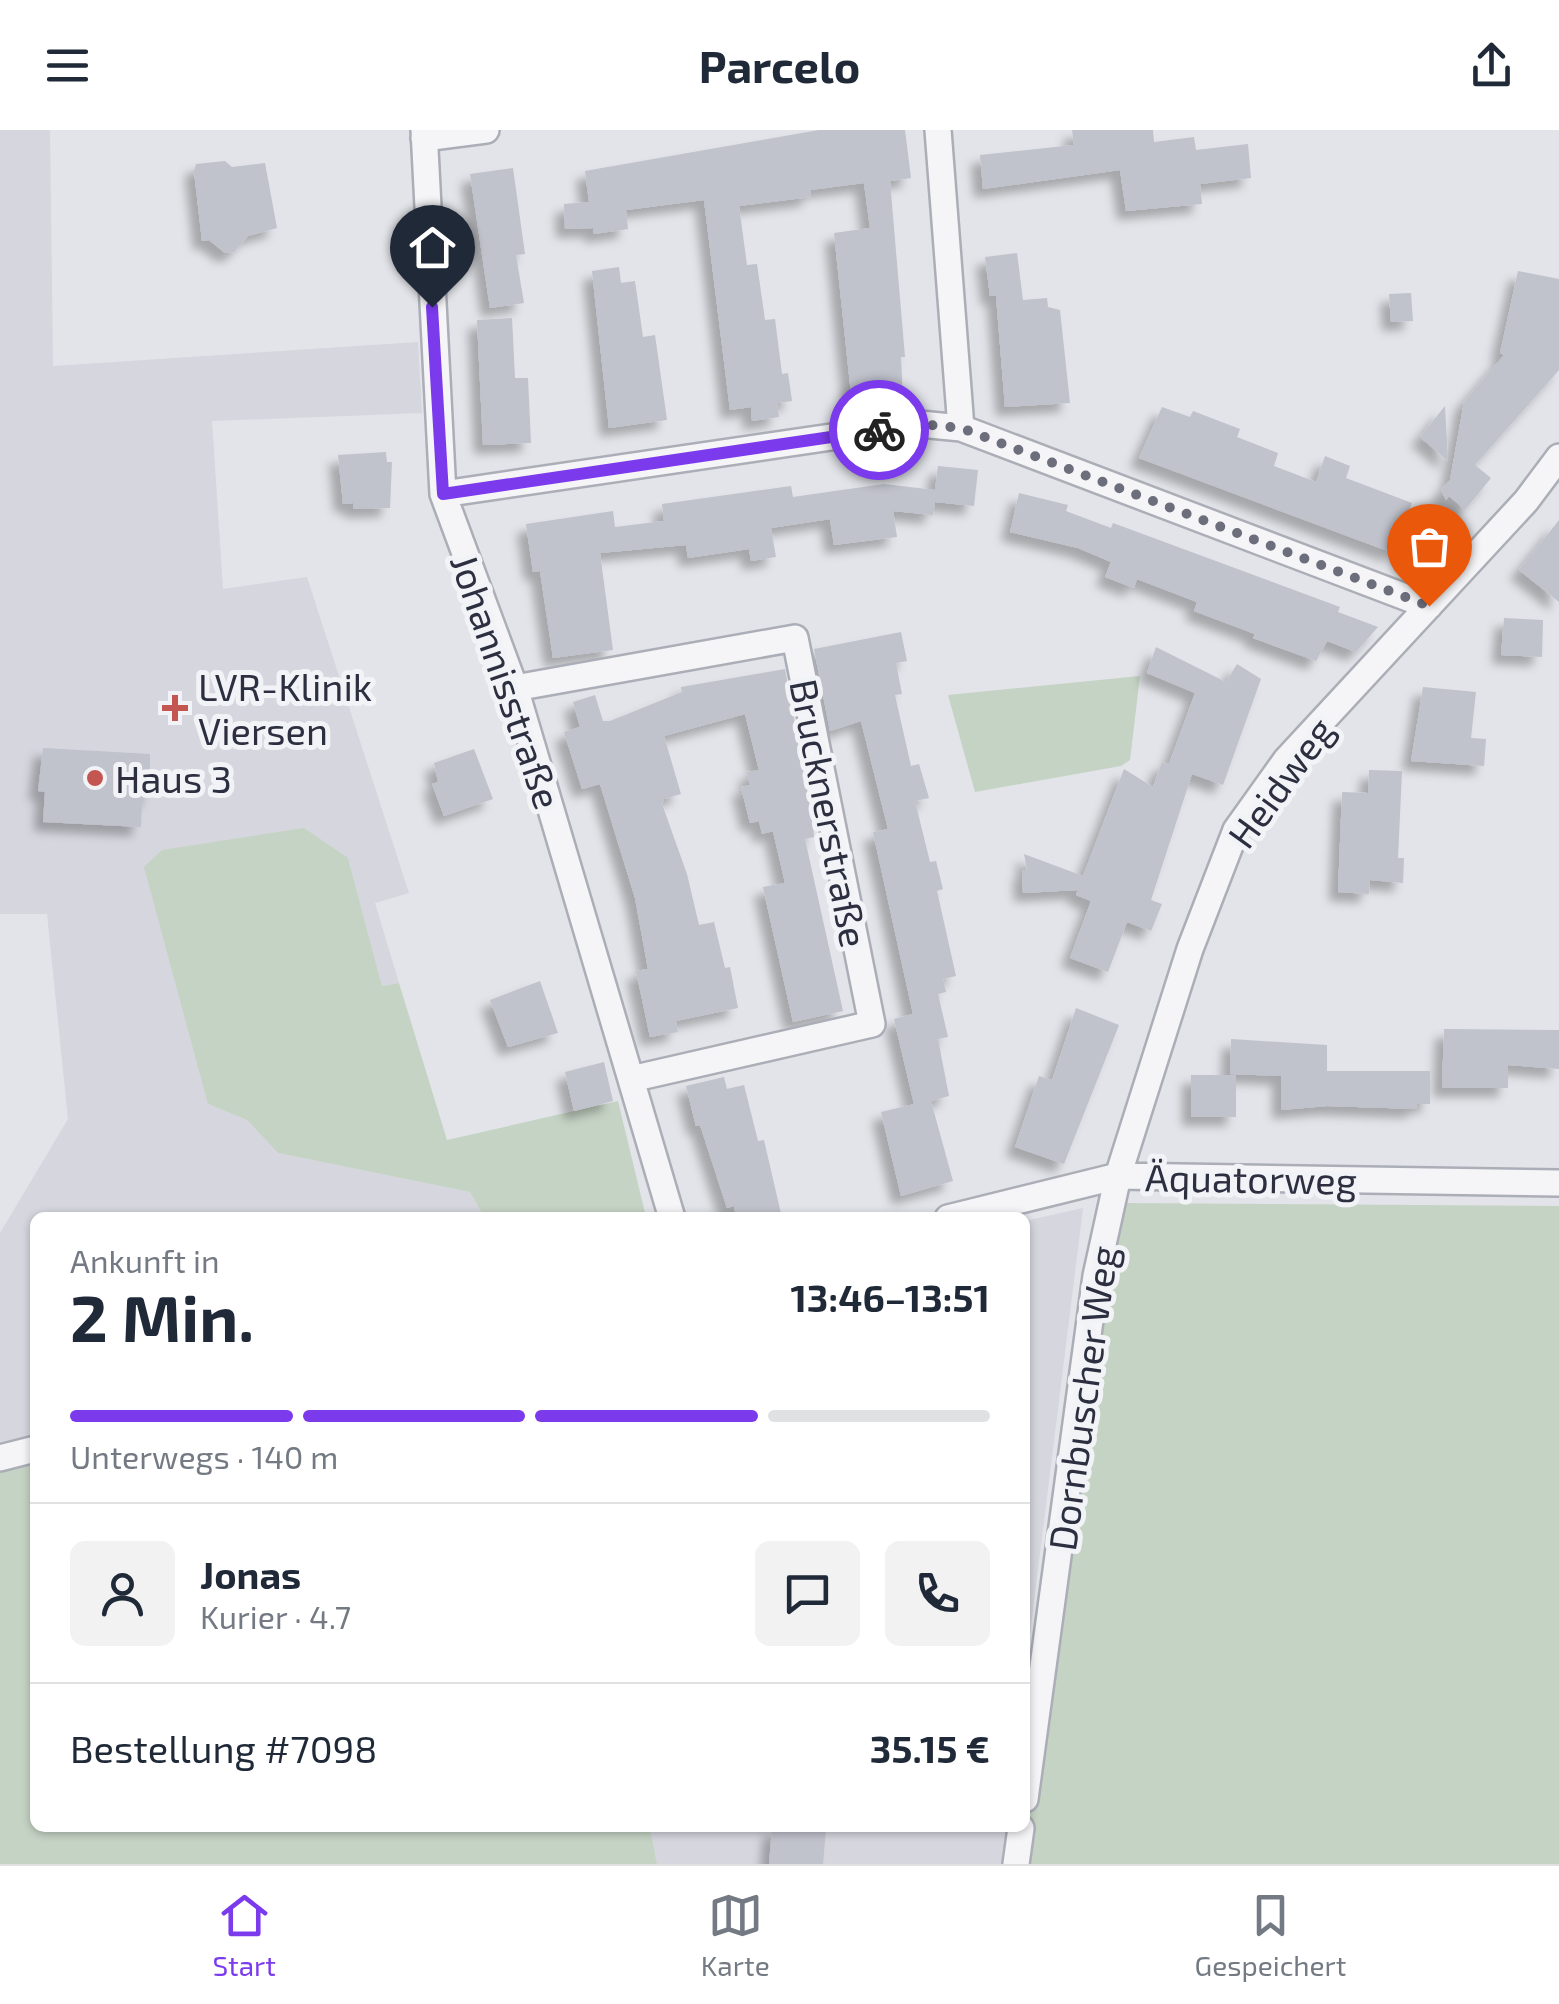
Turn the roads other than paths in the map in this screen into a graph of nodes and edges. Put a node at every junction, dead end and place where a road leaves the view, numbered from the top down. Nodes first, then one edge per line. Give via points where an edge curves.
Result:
1 (486, 130) edge
2 (938, 130) edge
3 (424, 134) edge
4 (961, 428) junction
5 (1559, 456) edge
6 (443, 494) junction
7 (1429, 606) junction
8 (516, 688) junction
9 (630, 1079) junction
10 (1118, 1176) junction
11 (1559, 1184) edge
12 (670, 1212) edge
13 (972, 1212) edge
14 (30, 1450) edge
15 (0, 1458) edge
16 (1030, 1762) edge
17 (1020, 1832) edge
18 (1016, 1864) edge

1 - 3 street
2 - 4 street
3 - 6 street, Johannisstraße
4 - 6 street via 920,424
4 - 7 street
5 - 7 street, Heidweg
6 - 8 street, Johannisstraße
7 - 10 street, Heidweg via 1286,760 1236,830 1190,949
8 - 9 street, Johannisstraße
8 - 9 street, Brucknerstraße via 794,638 872,1024
9 - 12 street, Johannisstraße
10 - 11 street, Äquatorweg
10 - 13 street, Äquatorweg
10 - 16 street, Dornbuscher Weg via 1096,1276
14 - 15 street
17 - 18 street

